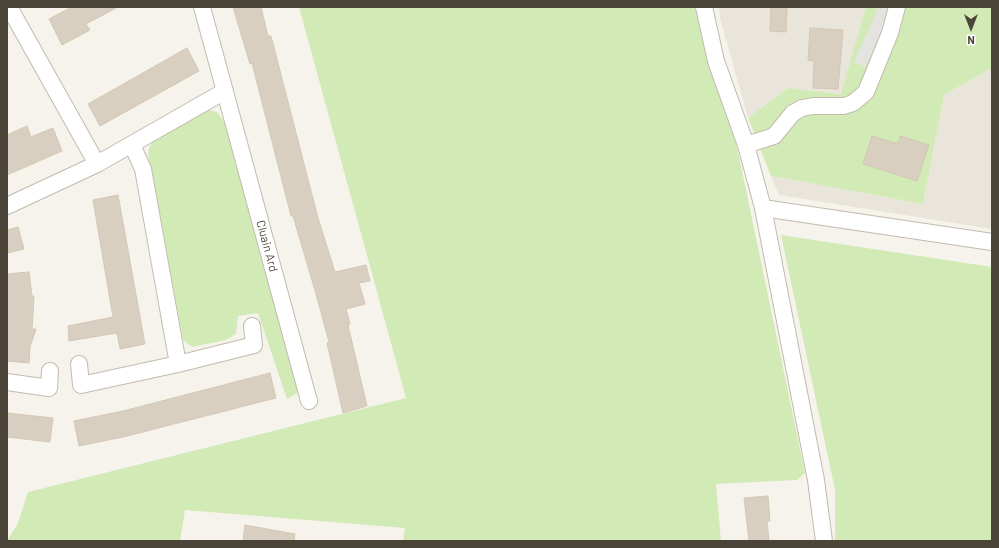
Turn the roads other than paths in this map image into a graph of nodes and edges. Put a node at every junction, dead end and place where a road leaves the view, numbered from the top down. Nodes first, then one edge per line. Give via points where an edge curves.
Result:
1 (9, 7) edge
2 (202, 7) edge
3 (704, 7) edge
4 (897, 7) edge
5 (226, 91) junction
6 (132, 145) junction
7 (746, 145) junction
8 (97, 164) junction
9 (7, 206) edge
10 (763, 208) junction
11 (992, 242) edge
12 (252, 326) dead end
13 (79, 364) dead end
14 (178, 364) junction
15 (50, 371) dead end
16 (7, 382) edge
17 (309, 401) dead end
18 (824, 541) edge

1 - 8 street
2 - 5 street, Cluain Ard
3 - 7 street via 716,61
4 - 7 street via 890,33 866,92 853,103 844,106 802,108 793,113 774,136
5 - 6 street
5 - 17 street, Cluain Ard
6 - 8 street
6 - 14 street via 143,169
7 - 10 street
8 - 9 street
10 - 11 street
10 - 18 street via 816,480
12 - 14 street via 254,345
13 - 14 street via 81,385
15 - 16 street via 49,388

